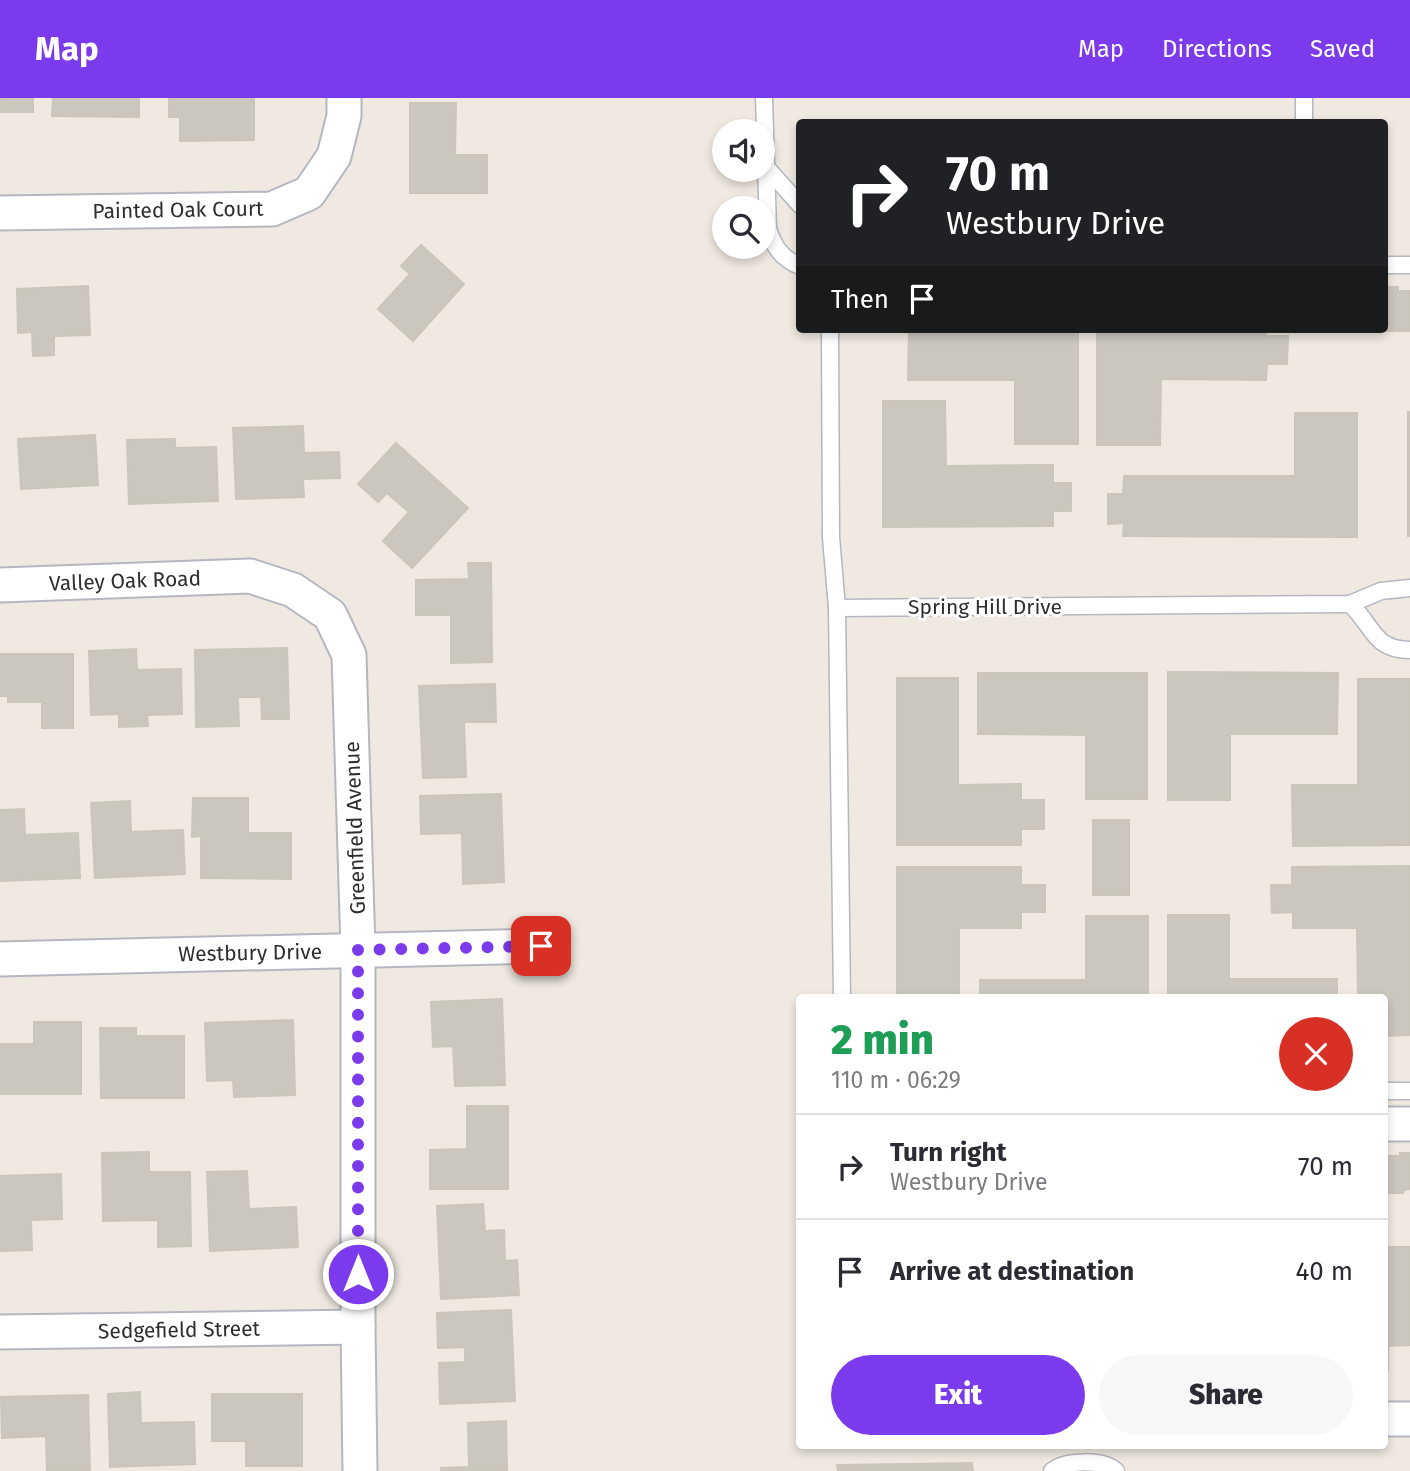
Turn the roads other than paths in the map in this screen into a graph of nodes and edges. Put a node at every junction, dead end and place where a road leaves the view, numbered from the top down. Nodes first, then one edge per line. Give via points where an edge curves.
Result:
1 (764, 98) edge
2 (1304, 98) edge
3 (344, 107) edge
4 (765, 119) edge
5 (1304, 119) edge
6 (775, 177) edge
7 (766, 182) edge
8 (796, 201) edge
9 (0, 213) edge
10 (796, 264) edge
11 (1388, 265) edge
12 (1410, 265) edge
13 (830, 333) edge
14 (250, 576) joint
15 (0, 585) edge
16 (1410, 588) edge
17 (1350, 604) junction
18 (836, 608) junction
19 (1410, 650) edge
20 (541, 946) dead end
21 (358, 950) junction
22 (0, 959) edge
23 (842, 994) edge
24 (1388, 1091) edge
25 (1410, 1091) edge
26 (1388, 1124) edge
27 (1410, 1124) edge
28 (358, 1328) junction
29 (0, 1332) edge
30 (1388, 1419) edge
31 (1410, 1419) edge
32 (360, 1471) edge
33 (1052, 1471) edge
34 (1116, 1471) edge

1 - 4 lane
2 - 5 lane
3 - 9 street, Painted Oak Court via 334,156 309,193 272,209
6 - 8 lane
7 - 10 lane via 773,244
11 - 12 lane
13 - 18 lane
14 - 15 street, Valley Oak Road
14 - 21 street, Greenfield Avenue via 293,590 330,615 349,655
16 - 17 lane, Spring Hill Drive via 1381,591
17 - 18 lane, Spring Hill Drive
17 - 19 lane via 1374,637 1387,646
18 - 23 lane
20 - 21 street, Westbury Drive
21 - 22 street, Westbury Drive
21 - 28 street, Greenfield Avenue
24 - 25 lane
26 - 27 street
28 - 29 street, Sedgefield Street
28 - 32 street, Greenfield Avenue
30 - 31 street
33 - 34 lane via 1067,1462 1111,1466

